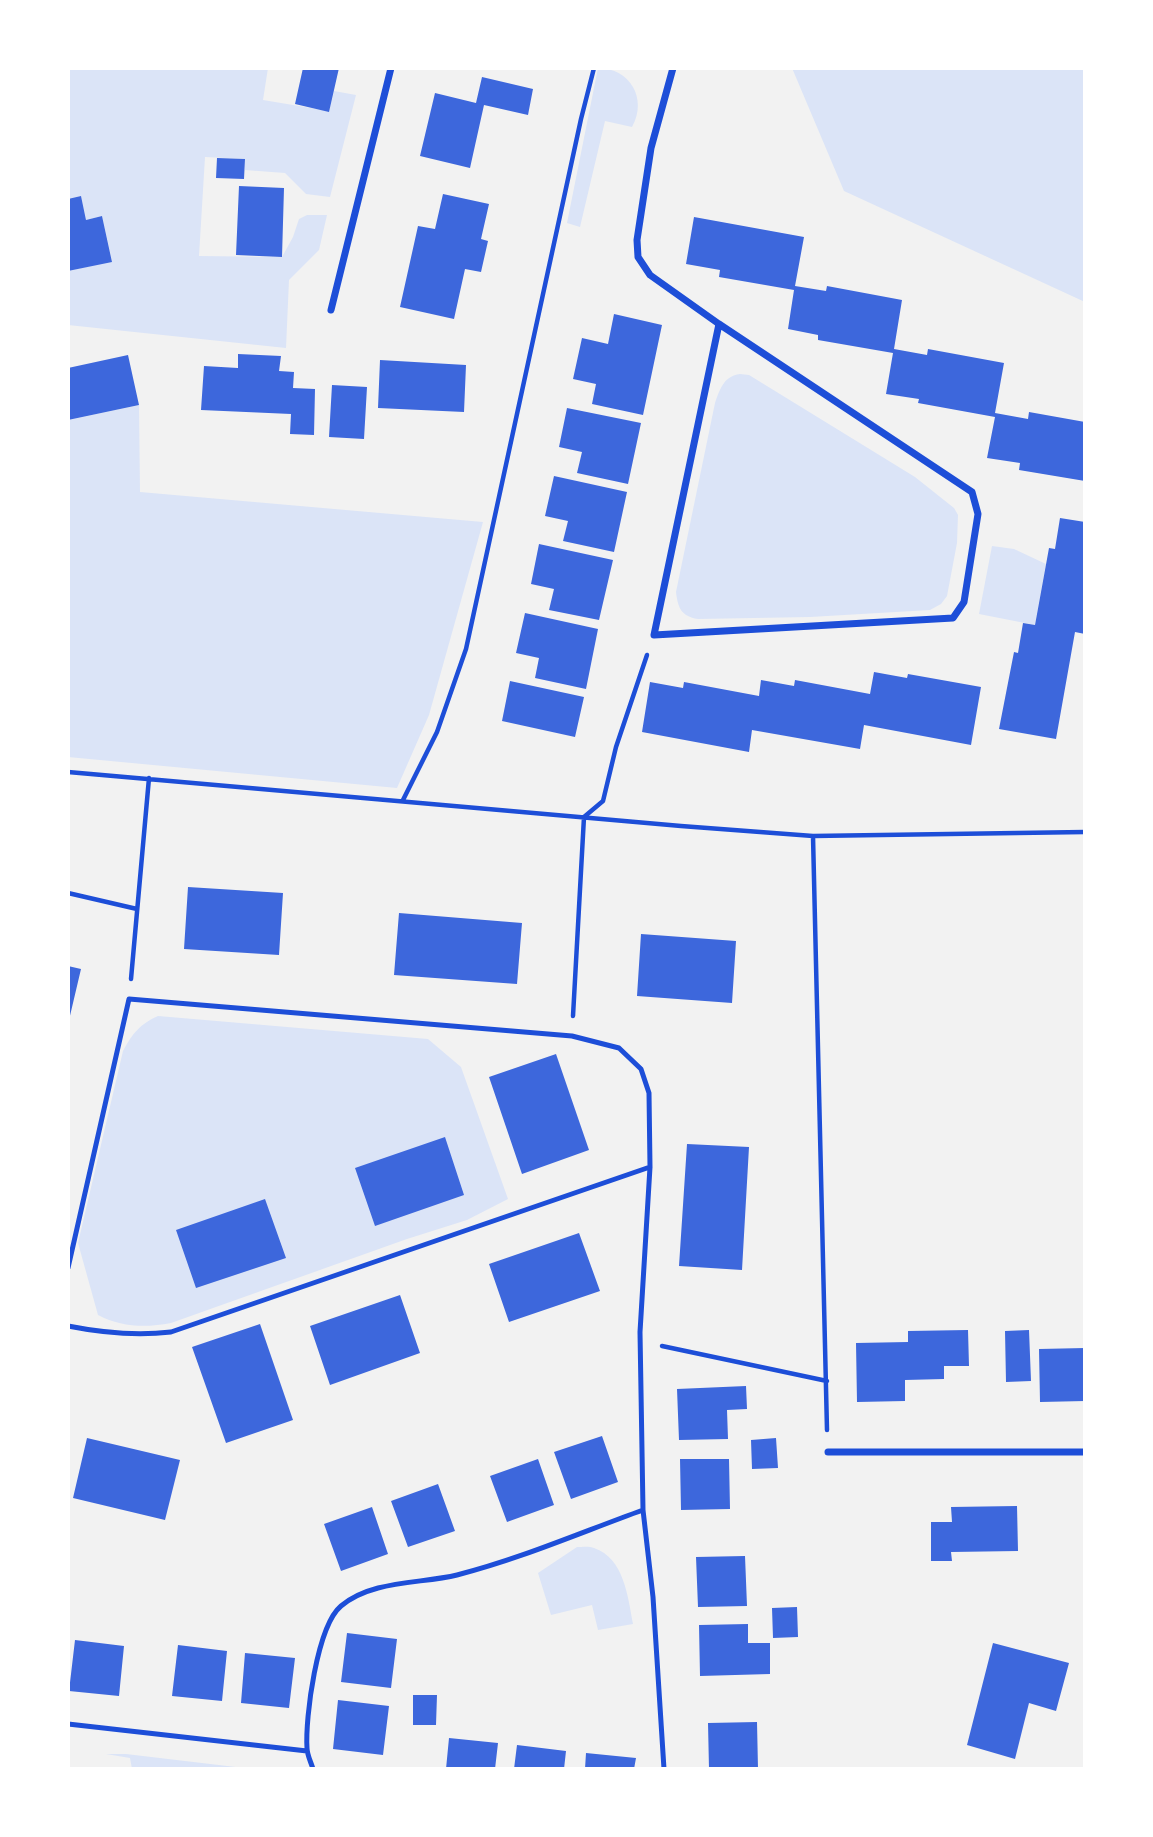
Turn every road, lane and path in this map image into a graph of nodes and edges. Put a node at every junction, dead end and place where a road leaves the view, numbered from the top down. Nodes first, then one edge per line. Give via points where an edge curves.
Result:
1 (391, 68) edge
2 (594, 68) edge
3 (673, 68) edge
4 (331, 310) dead end
5 (719, 324) junction
6 (654, 635) junction
7 (68, 772) edge
8 (149, 778) junction
9 (402, 800) junction
10 (584, 817) junction
11 (1085, 832) edge
12 (813, 836) junction
13 (68, 893) edge
14 (137, 909) junction
15 (129, 999) junction
16 (572, 1036) junction
17 (650, 1167) junction
18 (68, 1268) edge
19 (68, 1326) edge
20 (640, 1341) junction
21 (827, 1381) junction
22 (828, 1452) joint
23 (1085, 1452) edge
24 (643, 1510) junction
25 (68, 1724) edge
26 (307, 1751) junction
27 (313, 1769) edge
28 (664, 1769) edge

1 - 4 street
2 - 9 path via 466,649 437,732
3 - 5 street via 652,148 638,257 650,275
5 - 6 street
5 - 6 street via 972,492 978,514 964,602 953,618
6 - 10 path via 603,801
7 - 8 path
8 - 9 path
8 - 14 path
9 - 10 path
10 - 12 path
10 - 16 path
11 - 12 path
12 - 21 path
13 - 14 path
14 - 15 path
15 - 16 lane
15 - 18 lane
16 - 17 lane via 619,1048 641,1069 649,1093
17 - 19 lane via 170,1332 108,1334
17 - 20 lane
20 - 21 path
20 - 24 lane
21 - 22 path
22 - 23 street
24 - 26 lane via 456,1575 373,1591 338,1608 318,1655
24 - 28 lane
25 - 26 lane
26 - 27 lane

